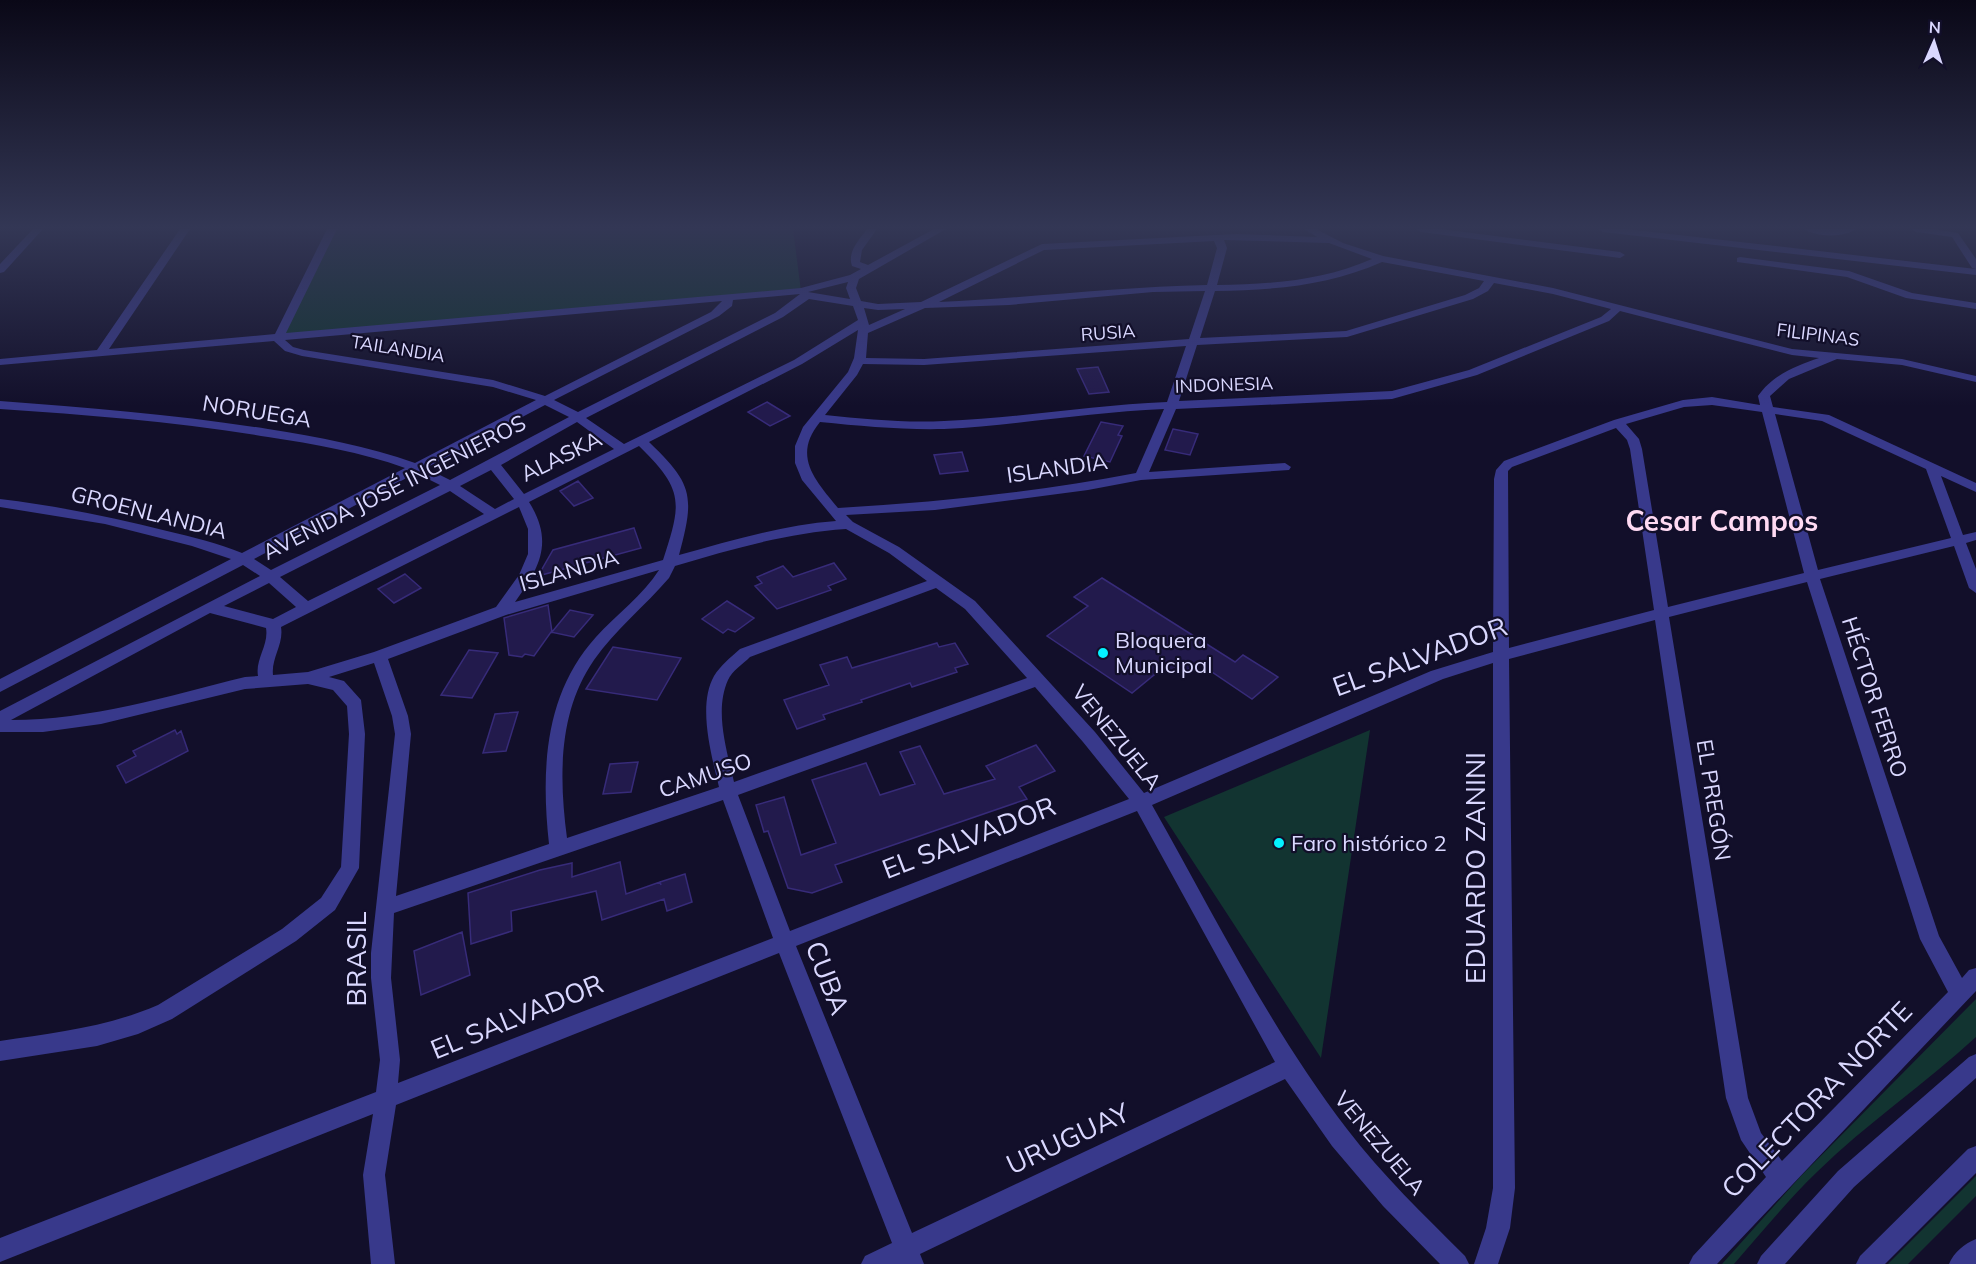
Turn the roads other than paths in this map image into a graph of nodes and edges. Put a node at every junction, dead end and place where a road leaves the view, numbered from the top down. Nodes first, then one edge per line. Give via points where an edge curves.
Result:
1 (145, 288) edge
2 (303, 288) edge
3 (813, 288) edge
4 (851, 288) edge
5 (958, 288) edge
6 (1211, 288) joint
7 (1486, 288) edge
8 (1536, 288) edge
9 (1888, 288) edge
10 (780, 293) junction
11 (807, 295) junction
12 (727, 298) junction
13 (858, 304) junction
14 (926, 304) junction
15 (1976, 306) edge
16 (1617, 308) junction
17 (864, 326) junction
18 (279, 337) junction
19 (1193, 342) junction
20 (1774, 347) junction
21 (101, 352) junction
22 (1836, 356) junction
23 (859, 361) junction
24 (0, 362) edge
25 (1800, 370) junction
26 (1976, 379) edge
27 (545, 400) junction
28 (0, 405) edge
29 (1172, 405) junction
30 (1767, 408) junction
31 (576, 418) junction
32 (816, 418) junction
33 (1618, 423) junction
34 (640, 441) junction
35 (622, 449) junction
36 (493, 464) junction
37 (1930, 466) junction
38 (1286, 467) dead end
39 (416, 468) junction
40 (1141, 476) junction
41 (450, 485) junction
42 (1976, 488) edge
43 (520, 499) junction
44 (0, 503) edge
45 (834, 512) junction
46 (492, 513) junction
47 (848, 525) junction
48 (1968, 538) edge
49 (243, 560) junction
50 (670, 562) junction
51 (270, 576) junction
52 (1812, 576) junction
53 (937, 582) junction
54 (1976, 588) edge
55 (208, 607) junction
56 (306, 608) junction
57 (501, 611) junction
58 (1662, 613) junction
59 (273, 625) junction
60 (1502, 655) junction
61 (379, 656) junction
62 (308, 678) junction
63 (1039, 680) junction
64 (267, 681) junction
65 (0, 686) edge
66 (0, 718) edge
67 (0, 726) edge
68 (728, 791) junction
69 (1141, 802) junction
70 (559, 849) junction
71 (384, 908) junction
72 (784, 941) junction
73 (1976, 977) edge
74 (1959, 993) junction
75 (0, 1051) edge
76 (1976, 1064) edge
77 (1288, 1066) junction
78 (387, 1100) junction
79 (1976, 1157) edge
80 (1781, 1178) junction
81 (0, 1250) edge
82 (1976, 1251) edge
83 (908, 1256) edge
84 (383, 1264) edge
85 (873, 1264) edge
86 (1457, 1264) edge
87 (1486, 1264) edge
88 (1701, 1264) edge
89 (1769, 1264) edge
90 (1868, 1264) edge
91 (1961, 1264) edge

1 - 21 street
2 - 18 street
3 - 10 street
4 - 13 street, VENEZUELA
5 - 14 street, ALASKA
6 - 14 street
6 - 19 street
7 - 19 street, RUSIA via 1469,297 1347,334
8 - 16 street, FILIPINAS
9 - 15 street via 1910,296
10 - 11 street
10 - 12 street
11 - 13 street
11 - 31 street, AVENIDA JOSÉ INGENIEROS via 779,315
12 - 18 street
12 - 27 street via 728,304 715,314
13 - 14 street
13 - 17 street, VENEZUELA
14 - 17 street, ALASKA
16 - 20 street, FILIPINAS
16 - 29 street, INDONESIA via 1605,319 1417,390 1360,398
17 - 23 street, VENEZUELA
17 - 34 street, ALASKA
18 - 21 street
18 - 27 street, TAILANDIA via 282,346 302,353 500,385
19 - 23 street, RUSIA via 924,362
19 - 29 street
20 - 22 street, FILIPINAS via 1808,355
20 - 25 street via 1790,355
21 - 24 street
22 - 25 street
22 - 26 street, FILIPINAS via 1902,362
23 - 32 street, VENEZUELA
25 - 30 street via 1768,387 1764,396
27 - 31 street, TAILANDIA
27 - 39 street
28 - 39 street, NORUEGA via 239,428 345,447
29 - 32 street, INDONESIA via 942,425
29 - 40 street
30 - 33 street via 1695,402
30 - 37 street via 1839,423
30 - 52 street, HÉCTOR FERRO
31 - 35 street, TAILANDIA
31 - 36 street, AVENIDA JOSÉ INGENIEROS
32 - 45 street, VENEZUELA via 801,446 801,463 808,480
33 - 58 street, EL PREGÓN via 1633,439 1636,449
33 - 60 street, EDUARDO ZANINI via 1508,464 1502,470
34 - 35 street, ALASKA
34 - 50 street via 677,479 684,495
35 - 43 street, ALASKA
36 - 41 street, AVENIDA JOSÉ INGENIEROS
36 - 43 street
37 - 42 street
37 - 48 street
38 - 40 street, ISLANDIA
39 - 41 street, NORUEGA
39 - 49 street
40 - 45 street, ISLANDIA via 935,506
41 - 46 street, NORUEGA
41 - 51 street, AVENIDA JOSÉ INGENIEROS
43 - 46 street, ALASKA
43 - 57 street via 534,525 534,556
44 - 49 street, GROENLANDIA via 129,524 209,546
45 - 47 street, VENEZUELA
46 - 56 street, ALASKA
47 - 50 street, ISLANDIA via 755,538
47 - 53 street, VENEZUELA via 894,550
48 - 52 street, EL SALVADOR
48 - 54 street via 1967,569
49 - 51 street, GROENLANDIA
49 - 65 street
50 - 57 street, ISLANDIA
50 - 70 street via 652,589 587,657 572,685 562,712 553,765
51 - 55 street, AVENIDA JOSÉ INGENIEROS
51 - 56 street, GROENLANDIA
52 - 58 street, EL SALVADOR
52 - 74 street, HÉCTOR FERRO via 1930,939
53 - 63 street, VENEZUELA via 970,605
53 - 68 street, CUBA via 745,653 729,667 720,680 715,705 716,738
55 - 59 street
55 - 66 street, AVENIDA JOSÉ INGENIEROS
56 - 59 street, ALASKA
57 - 61 street, ISLANDIA
58 - 60 street, EL SALVADOR
58 - 80 street, EL PREGÓN via 1737,1098 1745,1129
59 - 64 street via 274,638 263,667
60 - 69 street, EL SALVADOR via 1437,675
60 - 87 street, EDUARDO ZANINI via 1504,1188 1498,1228
61 - 62 street, ISLANDIA
61 - 71 street, BRASIL via 403,734
62 - 64 street
62 - 75 street via 338,685 355,704 350,868 328,904 289,935 165,1012 97,1036
63 - 68 street, CAMUSO
63 - 69 street, VENEZUELA
64 - 67 street via 101,718 43,726
68 - 70 street, CAMUSO
68 - 72 street, CUBA
69 - 72 street, EL SALVADOR
69 - 77 street, VENEZUELA
70 - 71 street, CAMUSO
71 - 78 street, BRASIL via 381,978 390,1060
72 - 78 street, EL SALVADOR
72 - 83 street, CUBA
73 - 74 street, COLECTORA NORTE
74 - 80 street, COLECTORA NORTE
76 - 89 street via 1846,1179
77 - 83 street, URUGUAY
77 - 86 street, VENEZUELA via 1340,1138 1391,1198
78 - 81 street, EL SALVADOR
78 - 84 street, BRASIL via 374,1175
79 - 90 street
80 - 88 street, COLECTORA NORTE
82 - 91 street
83 - 85 street, URUGUAY

